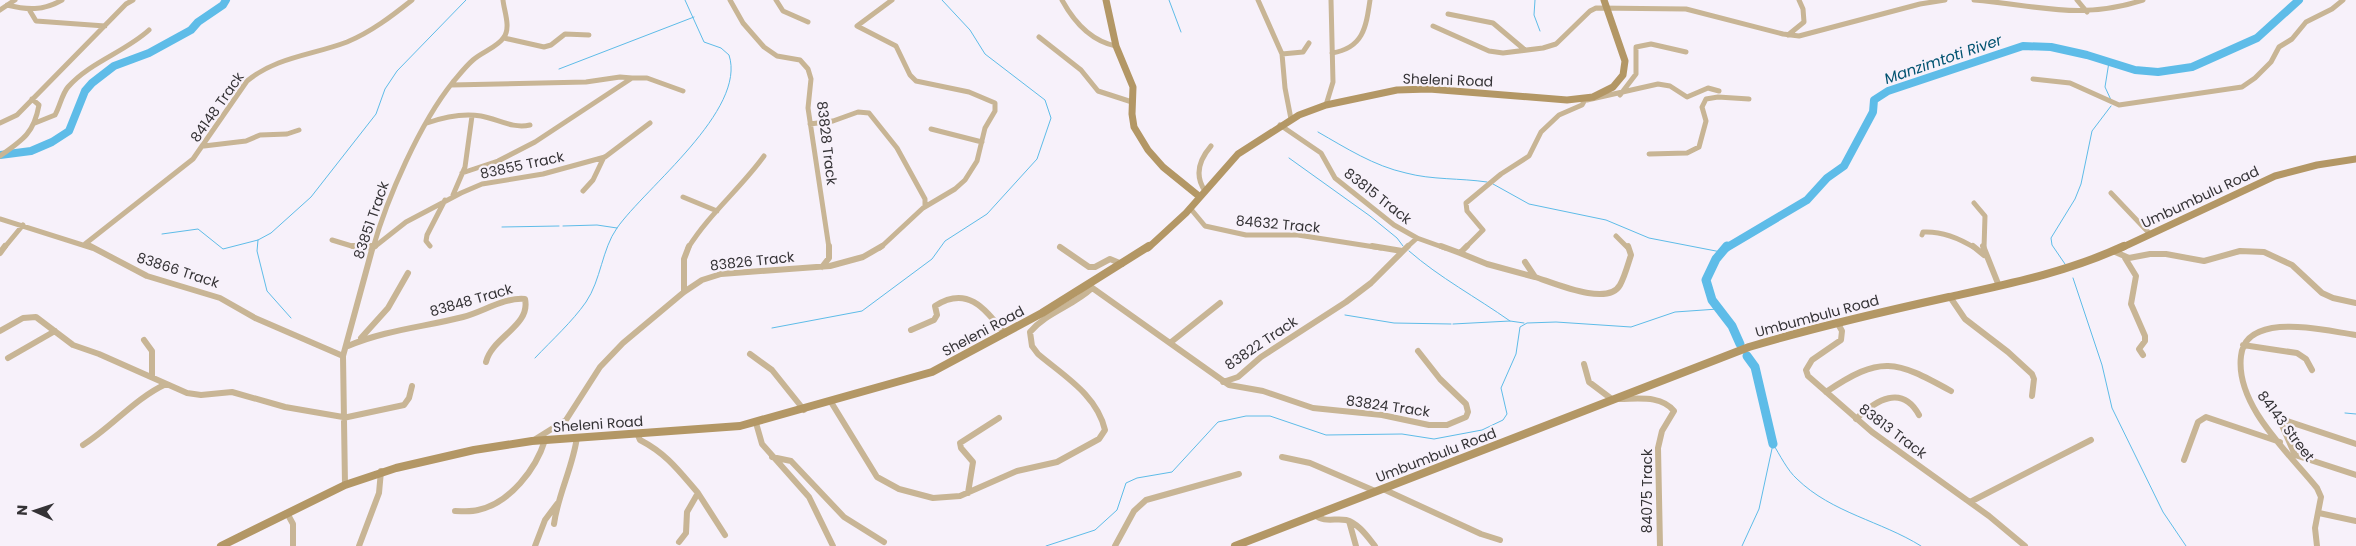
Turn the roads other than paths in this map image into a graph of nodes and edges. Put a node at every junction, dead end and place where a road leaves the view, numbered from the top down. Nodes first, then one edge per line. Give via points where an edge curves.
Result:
1 (15, 0) edge
2 (62, 0) edge
3 (133, 0) edge
4 (412, 0) edge
5 (503, 0) edge
6 (776, 0) edge
7 (892, 0) edge
8 (1062, 0) edge
9 (1106, 0) edge
10 (1258, 0) edge
11 (1331, 0) edge
12 (1370, 0) edge
13 (1799, 0) edge
14 (1945, 0) edge
15 (1974, 0) edge
16 (2077, 0) edge
17 (2143, 0) edge
18 (2343, 0) edge
19 (733, 1) edge
20 (1605, 4) edge
21 (7, 5) junction
22 (0, 10) edge
23 (30, 11) junction
24 (2087, 12) junction
25 (1448, 14) dead end
26 (808, 22) dead end
27 (105, 26) junction
28 (1433, 26) dead end
29 (149, 30) dead end
30 (589, 35) dead end
31 (1788, 35) junction
32 (1039, 37) dead end
33 (504, 38) junction
34 (1310, 43) dead end
35 (1116, 46) junction
36 (1525, 50) junction
37 (1686, 52) dead end
38 (1332, 53) junction
39 (1282, 54) junction
40 (632, 78) junction
41 (2033, 79) dead end
42 (451, 84) junction
43 (1705, 89) junction
44 (683, 91) dead end
45 (1719, 91) dead end
46 (1620, 95) junction
47 (32, 99) junction
48 (1586, 99) junction
49 (1706, 99) junction
50 (1749, 99) dead end
51 (1132, 102) junction
52 (1326, 105) junction
53 (472, 116) junction
54 (1291, 119) junction
55 (0, 123) edge
56 (36, 123) junction
57 (427, 123) junction
58 (650, 123) dead end
59 (810, 124) junction
60 (530, 125) dead end
61 (1280, 125) junction
62 (931, 129) dead end
63 (299, 130) dead end
64 (983, 139) junction
65 (204, 146) junction
66 (1211, 146) dead end
67 (1649, 154) dead end
68 (1, 155) edge
69 (764, 156) dead end
70 (605, 157) junction
71 (2356, 159) edge
72 (462, 173) junction
73 (583, 191) dead end
74 (2111, 193) dead end
75 (1203, 194) junction
76 (452, 197) junction
77 (683, 197) dead end
78 (445, 200) junction
79 (1974, 203) dead end
80 (925, 206) junction
81 (1190, 208) junction
82 (717, 211) junction
83 (0, 219) edge
84 (23, 225) junction
85 (2150, 234) junction
86 (1922, 235) dead end
87 (1616, 236) dead end
88 (1417, 238) junction
89 (332, 240) dead end
90 (85, 244) junction
91 (430, 246) dead end
92 (1060, 247) dead end
93 (373, 248) junction
94 (1402, 251) junction
95 (2113, 251) junction
96 (0, 253) edge
97 (1460, 253) junction
98 (1986, 256) junction
99 (2125, 258) junction
100 (1525, 262) dead end
101 (1122, 264) junction
102 (822, 267) junction
103 (408, 273) dead end
104 (1535, 277) junction
105 (1999, 286) junction
106 (1091, 287) junction
107 (684, 292) junction
108 (1950, 297) junction
109 (2356, 302) edge
110 (1220, 303) dead end
111 (1838, 322) junction
112 (911, 330) dead end
113 (55, 331) junction
114 (0, 332) edge
115 (1005, 334) junction
116 (2356, 334) edge
117 (144, 340) dead end
118 (357, 341) junction
119 (1170, 343) junction
120 (2243, 345) junction
121 (348, 346) junction
122 (1418, 351) dead end
123 (750, 354) dead end
124 (2143, 355) dead end
125 (343, 356) junction
126 (8, 358) dead end
127 (486, 362) dead end
128 (1584, 364) dead end
129 (2312, 370) dead end
130 (152, 377) junction
131 (1223, 382) junction
132 (166, 384) junction
133 (412, 386) dead end
134 (1952, 391) dead end
135 (1826, 392) junction
136 (2032, 396) dead end
137 (1615, 399) junction
138 (831, 402) junction
139 (804, 410) junction
140 (1919, 415) dead end
141 (343, 417) junction
142 (999, 418) dead end
143 (1856, 419) junction
144 (756, 423) junction
145 (637, 433) junction
146 (577, 437) junction
147 (545, 440) junction
148 (2091, 440) dead end
149 (532, 442) junction
150 (2280, 442) junction
151 (2356, 444) edge
152 (84, 445) dead end
153 (2293, 456) junction
154 (772, 457) junction
155 (1282, 457) dead end
156 (2184, 460) dead end
157 (381, 471) junction
158 (1239, 474) dead end
159 (2356, 476) edge
160 (345, 485) junction
161 (1379, 490) junction
162 (698, 493) junction
163 (968, 493) junction
164 (1970, 502) junction
165 (557, 504) junction
166 (456, 511) dead end
167 (287, 512) junction
168 (2319, 513) junction
169 (1315, 515) junction
170 (1348, 521) junction
171 (2356, 521) edge
172 (554, 524) dead end
173 (725, 535) dead end
174 (1500, 540) dead end
175 (679, 542) dead end
176 (884, 542) dead end
177 (223, 545) edge
178 (293, 546) edge
179 (359, 546) edge
180 (535, 546) edge
181 (833, 546) edge
182 (1115, 546) edge
183 (1235, 546) edge
184 (1356, 546) edge
185 (1375, 546) edge
186 (1660, 546) edge
187 (2025, 546) edge
188 (2317, 546) edge

1 - 21 street
2 - 23 street via 48,8
3 - 27 street
4 - 65 street, 84148 Track via 354,39 255,74 220,119
5 - 33 street via 508,27
6 - 26 street via 783,11
7 - 64 street, 83826 Track via 857,26 896,46 916,81 993,101 996,108
8 - 35 street via 1076,22 1098,39
9 - 35 street
10 - 39 street
11 - 38 street
12 - 38 street via 1367,26 1362,37 1340,52
13 - 31 street via 1804,23
14 - 31 street via 1808,35
15 - 24 street via 2063,13
16 - 24 street
17 - 24 street via 2119,8
18 - 41 street via 2306,22 2292,39 2279,47 2271,62 2242,87 2119,105 2070,83
19 - 59 street, 83828 Track via 743,24 772,54 797,58 804,63 811,80
20 - 31 street via 1686,10
20 - 36 street via 1590,11 1556,44
20 - 48 street, Sheleni Road via 1623,53 1625,68 1613,87
21 - 22 street
21 - 23 street
23 - 27 street via 36,21
25 - 36 street via 1493,23
27 - 47 street
28 - 36 street via 1494,52
29 - 56 street via 73,82 55,115
30 - 33 street via 565,34 544,46
32 - 51 street via 1081,70 1098,91
33 - 42 street, 83851 Track via 473,60
34 - 39 street via 1303,52
35 - 51 street via 1133,88
37 - 46 street via 1651,44 1636,47 1636,74
38 - 52 street via 1332,82
39 - 54 street
40 - 42 street
40 - 44 street via 650,78
40 - 72 street, 83855 Track via 540,140 498,161
42 - 57 street, 83851 Track
43 - 45 street
43 - 46 street via 1686,96 1670,86 1656,84
43 - 49 street
46 - 48 street
47 - 55 street via 12,119
47 - 56 street via 39,105
48 - 52 street, Sheleni Road via 1411,89
48 - 97 street via 1582,105 1559,115 1541,132 1529,156 1466,203 1467,211 1483,230
49 - 50 street via 1720,96
49 - 67 street via 1702,107 1706,117 1705,128 1701,144 1694,151 1687,154
51 - 75 street via 1134,127 1148,150 1172,177
52 - 54 street, Sheleni Road
53 - 57 street
53 - 60 street via 519,126
53 - 72 street
54 - 61 street, Sheleni Road
56 - 68 street via 28,135
57 - 93 street, 83851 Track via 392,196
58 - 70 street, 83855 Track
59 - 80 street via 864,112 875,119 897,148 925,199
59 - 102 street, 83828 Track via 829,245 828,258
61 - 75 street, Sheleni Road via 1238,154
61 - 88 street, 83815 Track via 1323,155 1333,175 1348,190
62 - 64 street
63 - 65 street
64 - 80 street, 83826 Track via 974,166 964,180
65 - 90 street, 84148 Track via 185,167
66 - 75 street via 1201,157 1199,166
69 - 82 street
70 - 73 street
70 - 76 street, 83855 Track via 543,174 482,184
71 - 85 street, Umbumbulu Road via 2275,176
72 - 76 street
74 - 85 street
75 - 81 street, Sheleni Road
76 - 78 street, 83855 Track
77 - 82 street
78 - 91 street via 426,235
78 - 93 street, 83855 Track via 406,222
79 - 98 street via 1986,219 1982,243
80 - 102 street, 83826 Track via 879,249 855,260
81 - 94 street, 84632 Track via 1206,226 1246,236 1298,235
81 - 101 street, Sheleni Road via 1160,238
82 - 107 street via 687,250
83 - 84 street, 83866 Track
84 - 90 street, 83866 Track
84 - 96 street
85 - 95 street, Umbumbulu Road
86 - 98 street via 1930,232 1967,242
87 - 104 street, 83815 Track via 1627,245 1631,255 1620,286 1611,294 1595,294
88 - 94 street, 83822 Track
88 - 97 street, 83815 Track
89 - 93 street
90 - 125 street, 83866 Track via 143,274 220,298 255,318
92 - 101 street via 1091,268 1110,259
93 - 121 street, 83851 Track
94 - 131 street, 83822 Track via 1346,302 1261,356 1238,377
95 - 99 street
95 - 105 street, Umbumbulu Road via 2078,266
97 - 104 street, 83815 Track
98 - 105 street
99 - 109 street via 2166,254 2204,261 2240,251 2264,252 2292,265 2322,294
99 - 124 street via 2136,276 2131,304 2145,336 2140,349
100 - 104 street
101 - 106 street, Sheleni Road
102 - 107 street, 83826 Track via 721,274 702,280
103 - 118 street via 388,308
105 - 108 street, Umbumbulu Road
106 - 115 street, Sheleni Road
106 - 119 street, 83822 Track
106 - 163 street via 1083,297 1038,324 1030,332 1030,340 1038,354 1095,406 1104,420 1103,435 1056,462 1017,471
107 - 149 street, 83826 Track via 628,338 600,367 566,420
108 - 111 street, Umbumbulu Road
108 - 136 street via 1968,322 2032,374
110 - 119 street
111 - 135 street, 83813 Track via 1841,340 1806,366 1808,376
111 - 137 street, Umbumbulu Road via 1749,347
112 - 115 street via 934,320 937,315 934,306 948,297 959,295 977,305
113 - 114 street via 42,320 29,316
113 - 126 street
113 - 130 street via 73,345
115 - 138 street, Sheleni Road via 932,372
116 - 120 street via 2287,327 2258,332
117 - 130 street via 152,351
118 - 121 street, 83848 Track
118 - 127 street, 83848 Track via 372,335 460,318 518,298 525,299 527,307 522,317 488,351
119 - 131 street, 83822 Track
120 - 129 street via 2297,353 2306,359
120 - 150 street, 84143 Street via 2239,364 2242,384 2248,399
121 - 125 street, 83851 Track
122 - 131 street, 83824 Track via 1466,404 1468,412 1464,419 1436,426 1382,415 1327,410
123 - 139 street via 759,358
125 - 141 street, 83851 Track
128 - 137 street via 1590,382
130 - 132 street
132 - 141 street via 194,395 238,393 285,407
132 - 152 street via 144,395
133 - 141 street via 404,405
134 - 135 street via 1907,368 1884,364 1858,370
135 - 143 street, 83813 Track
137 - 161 street, Umbumbulu Road
137 - 186 street, 84075 Track via 1660,401 1670,404 1674,411 1662,431 1658,448
138 - 139 street, Sheleni Road
138 - 163 street via 869,467 882,481 927,497 954,497
139 - 144 street, Sheleni Road
140 - 143 street via 1910,400 1890,398 1868,406
141 - 160 street, 83851 Track
142 - 163 street via 960,443 973,465
143 - 164 street, 83813 Track
144 - 145 street, Sheleni Road
144 - 154 street via 761,444
145 - 146 street, Sheleni Road
145 - 162 street via 640,440 658,449 675,464
146 - 147 street, Sheleni Road
146 - 165 street via 576,451
147 - 149 street, Sheleni Road
147 - 166 street via 529,472 502,500 480,510
148 - 164 street
149 - 157 street, Sheleni Road via 474,450
150 - 153 street, 84143 Street
150 - 156 street via 2206,417 2198,422
151 - 153 street via 2282,420 2281,426
153 - 159 street
153 - 168 street, 84143 Street via 2322,497
154 - 176 street via 791,461 844,517
154 - 181 street via 804,491 822,519
155 - 161 street via 1304,460
157 - 160 street, Sheleni Road
157 - 179 street via 379,493
158 - 182 street via 1146,500 1134,511
160 - 167 street, Sheleni Road
161 - 169 street, Umbumbulu Road
161 - 174 street
162 - 173 street
162 - 175 street via 687,512 686,533
164 - 187 street, 83813 Track
165 - 172 street
165 - 180 street
167 - 177 street, Sheleni Road
167 - 178 street via 293,524
168 - 171 street
168 - 188 street, 84143 Street via 2315,528
169 - 170 street via 1320,519
169 - 183 street, Umbumbulu Road
170 - 184 street
170 - 185 street via 1360,528

